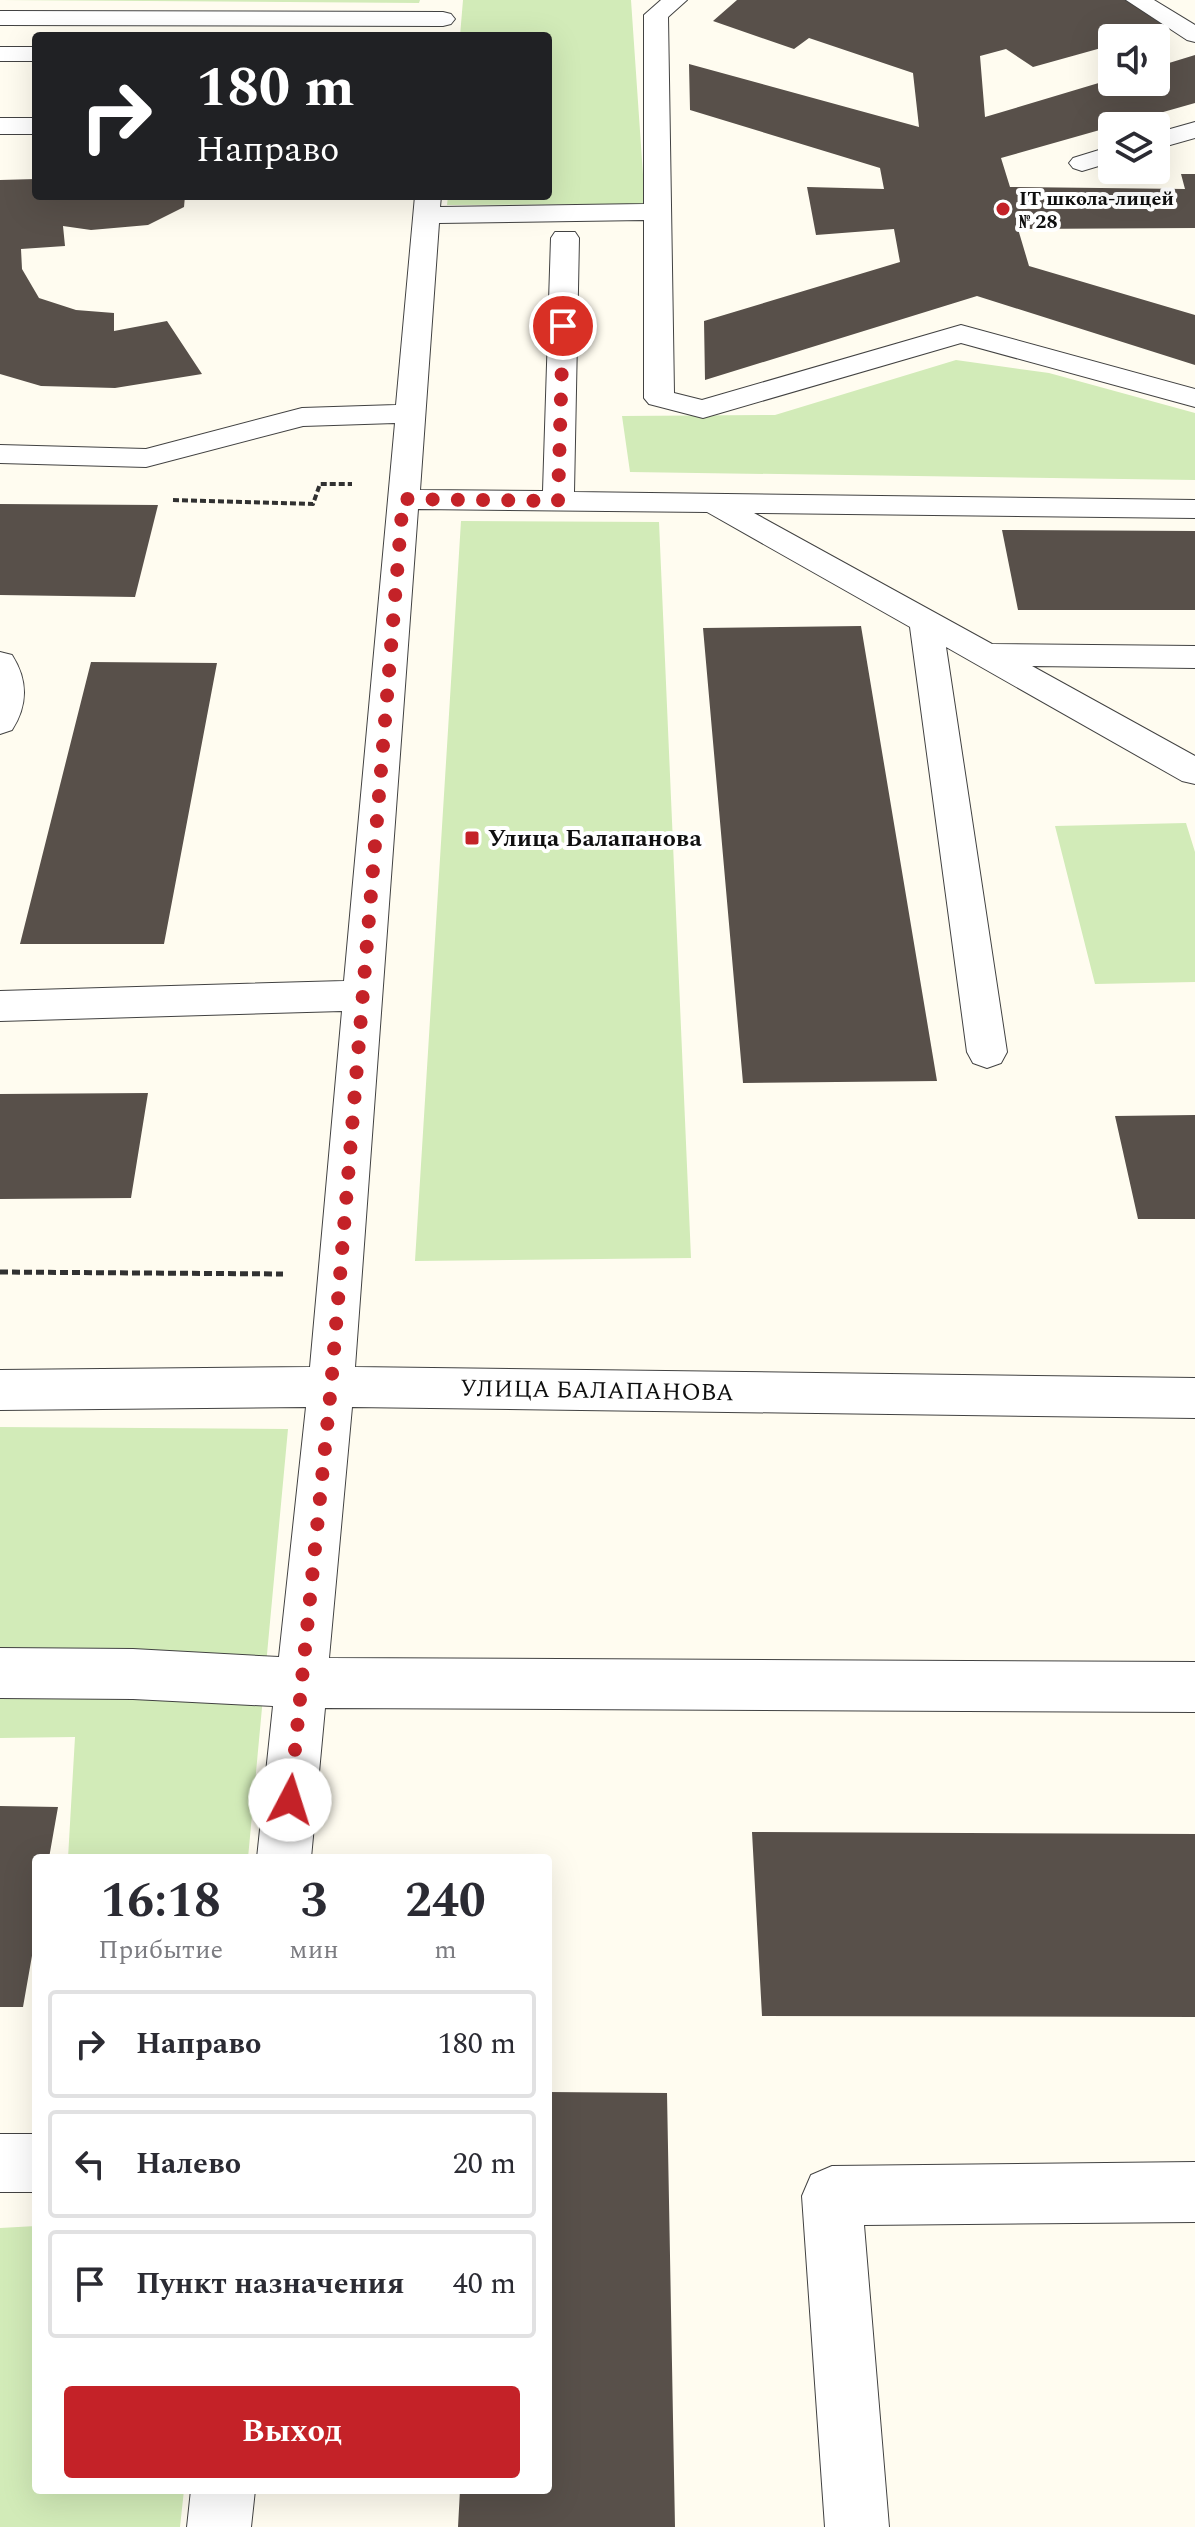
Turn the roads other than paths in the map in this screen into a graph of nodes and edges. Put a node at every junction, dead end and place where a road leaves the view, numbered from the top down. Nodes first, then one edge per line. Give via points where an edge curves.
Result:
1 (675, 0) edge
2 (1138, 0) edge
3 (0, 18) edge
4 (443, 18) edge
5 (1195, 35) edge
6 (0, 54) edge
7 (32, 54) edge
8 (0, 126) edge
9 (32, 126) edge
10 (1195, 130) edge
11 (1170, 137) edge
12 (1098, 158) edge
13 (1082, 163) dead end
14 (428, 206) edge
15 (658, 212) junction
16 (565, 238) dead end
17 (1195, 398) edge
18 (411, 413) junction
19 (0, 454) edge
20 (404, 491) junction
21 (558, 501) junction
22 (713, 503) junction
23 (1195, 509) edge
24 (926, 624) junction
25 (983, 655) junction
26 (1195, 657) edge
27 (0, 663) edge
28 (0, 722) edge
29 (1195, 772) edge
30 (363, 995) junction
31 (0, 1006) edge
32 (987, 1052) dead end
33 (331, 1387) junction
34 (0, 1390) edge
35 (1195, 1398) edge
36 (0, 1673) edge
37 (302, 1683) junction
38 (1195, 1687) edge
39 (284, 1854) edge
40 (0, 2163) edge
41 (32, 2163) edge
42 (1195, 2192) edge
43 (223, 2494) edge
44 (219, 2527) edge
45 (857, 2527) edge

1 - 15 street via 656,15
2 - 5 street
3 - 4 street
6 - 7 street
8 - 9 street
10 - 11 street
12 - 13 street
14 - 15 street
14 - 18 street
15 - 17 street via 659,398 703,409 961,334
16 - 21 street
18 - 19 street via 302,417 146,458
18 - 20 street
20 - 21 street
20 - 30 street
21 - 22 street
22 - 23 street
22 - 24 street
24 - 25 street
24 - 32 street
25 - 26 street
25 - 29 street
27 - 28 street via 9,688
30 - 31 street
30 - 33 street
33 - 34 street, УЛИЦА БАЛАПАНОВА
33 - 35 street, УЛИЦА БАЛАПАНОВА
33 - 37 street
36 - 37 street
37 - 38 street
37 - 39 street
40 - 41 street
42 - 45 street via 832,2196
43 - 44 street

